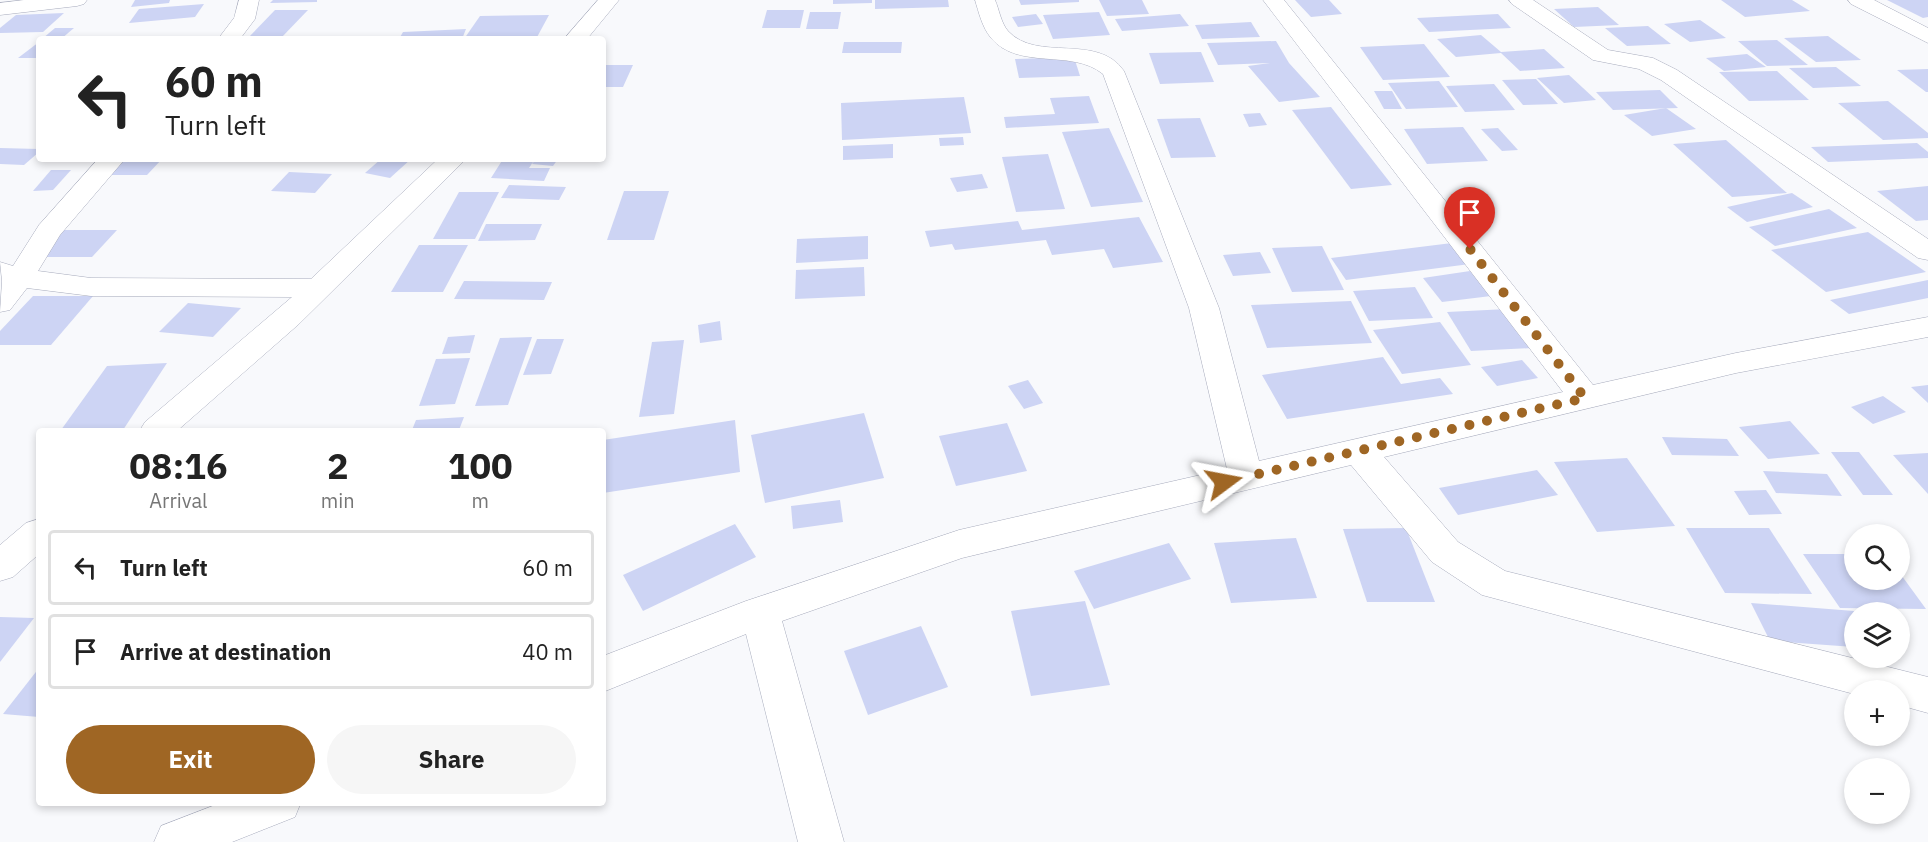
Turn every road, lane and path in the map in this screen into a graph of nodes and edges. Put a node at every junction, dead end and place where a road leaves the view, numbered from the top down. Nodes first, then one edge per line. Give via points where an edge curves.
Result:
1 (77, 0) edge
2 (249, 0) edge
3 (609, 0) edge
4 (986, 0) edge
5 (1273, 0) edge
6 (1519, 0) edge
7 (1858, 0) edge
8 (0, 9) edge
9 (231, 36) edge
10 (578, 36) edge
11 (1928, 37) edge
12 (108, 162) edge
13 (450, 162) edge
14 (1928, 252) edge
15 (10, 275) edge
16 (318, 288) junction
17 (0, 303) edge
18 (1928, 327) edge
19 (1585, 398) junction
20 (159, 428) edge
21 (1358, 450) junction
22 (1246, 477) junction
23 (36, 536) edge
24 (0, 566) edge
25 (760, 612) junction
26 (606, 673) edge
27 (1928, 695) edge
28 (269, 806) edge
29 (177, 842) edge
30 (821, 842) edge

1 - 8 street
2 - 9 street via 244,18
3 - 10 street
4 - 22 street via 999,34 1021,48 1089,57 1106,63 1113,71 1204,308
5 - 19 street
6 - 14 street via 1601,55 1646,63 1669,75
7 - 11 street
12 - 15 street
13 - 16 street
15 - 16 street via 91,287
15 - 17 street
16 - 20 street
18 - 19 street via 1736,363
19 - 21 street
21 - 22 street
21 - 27 street via 1445,552 1495,584
22 - 25 street via 959,544
23 - 24 street
25 - 26 street
25 - 30 street
28 - 29 street

